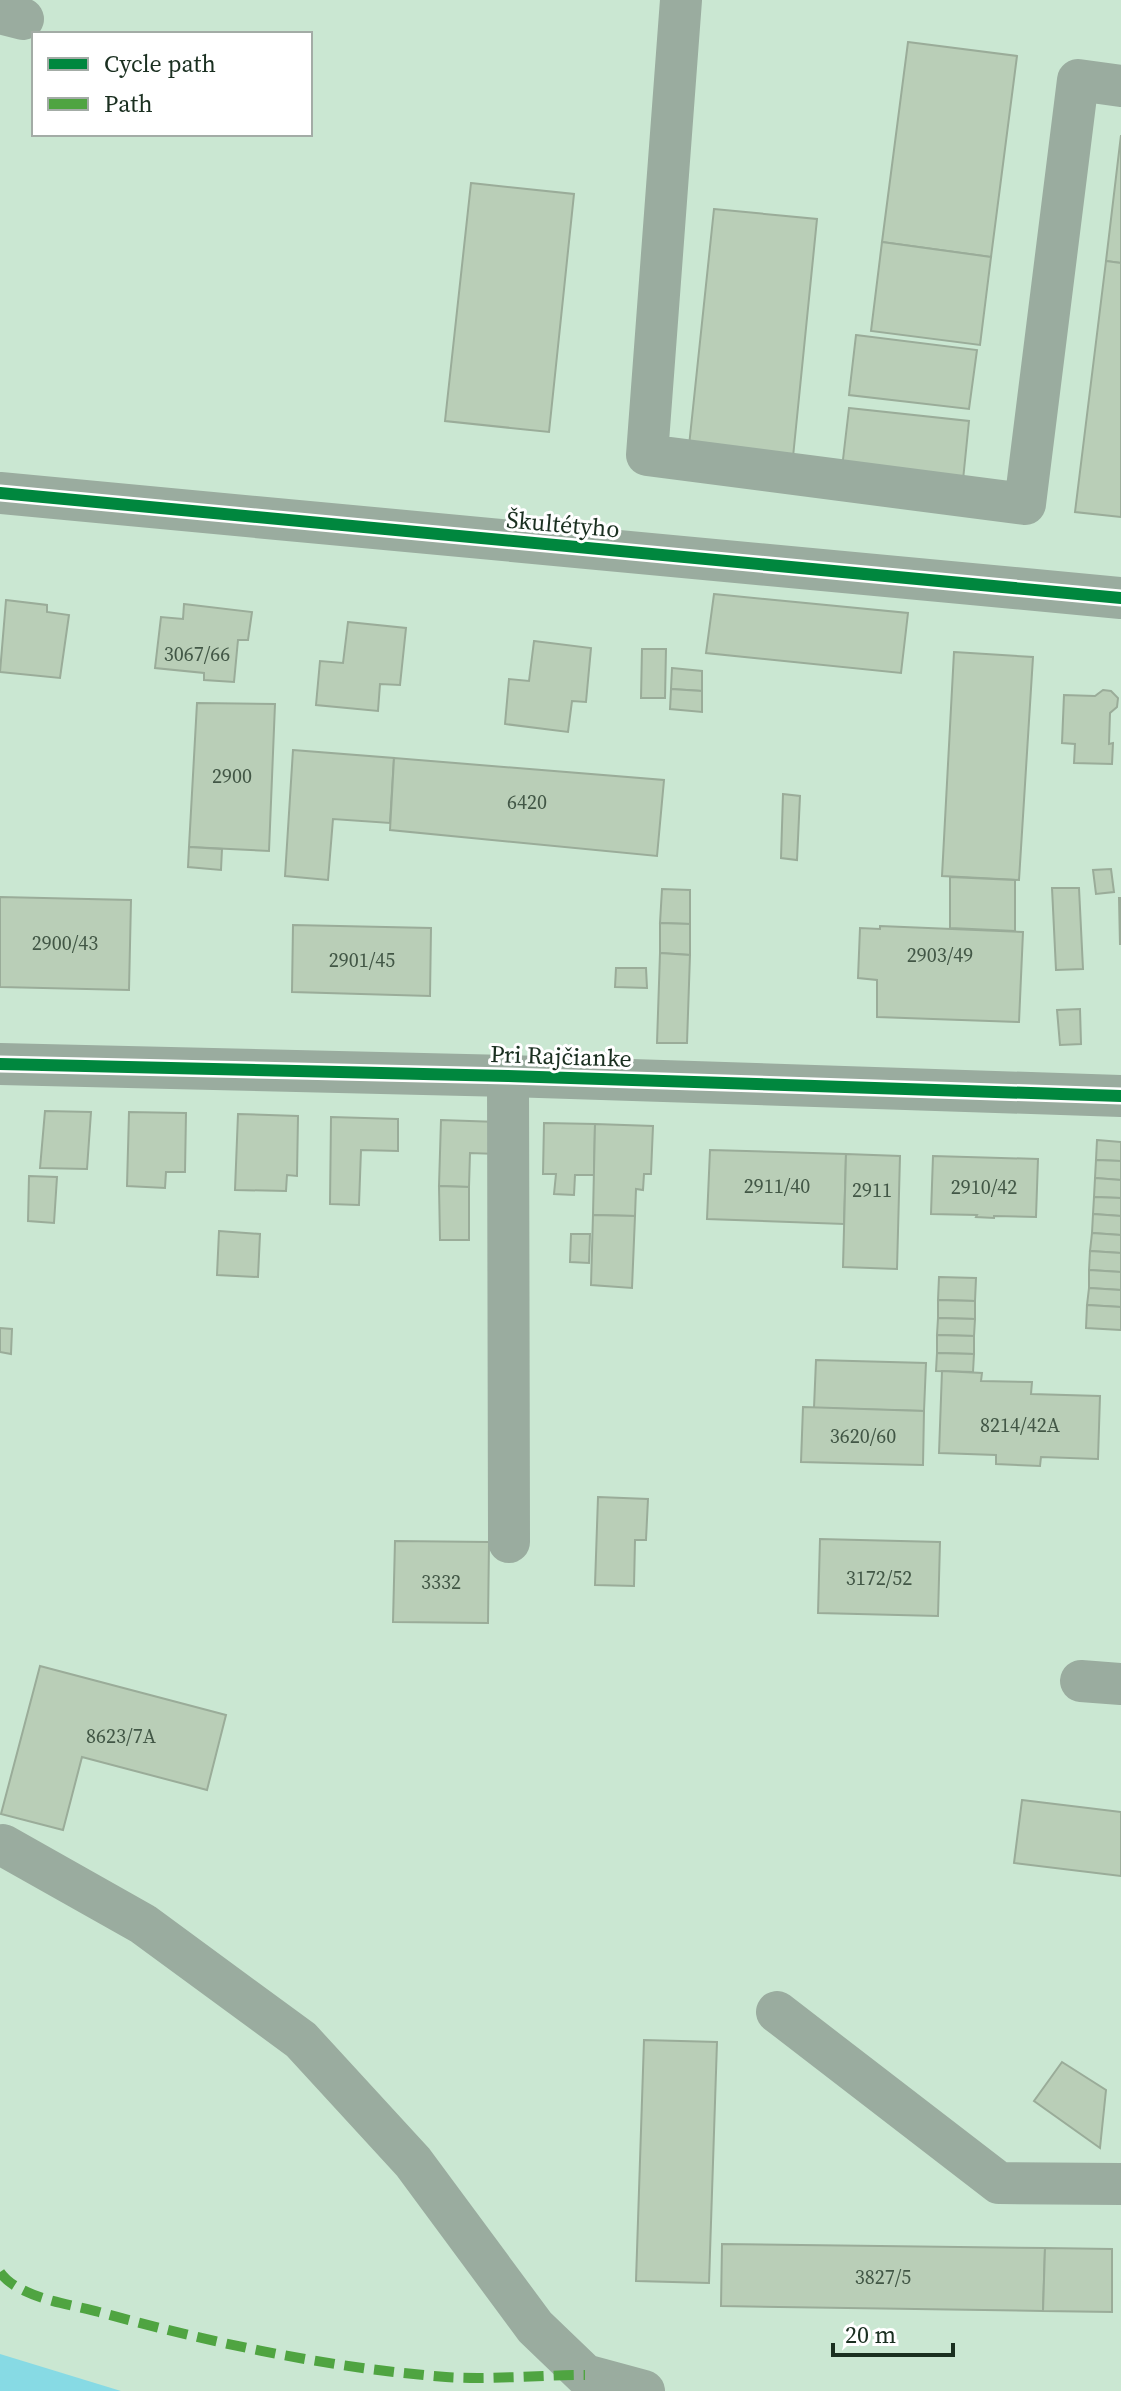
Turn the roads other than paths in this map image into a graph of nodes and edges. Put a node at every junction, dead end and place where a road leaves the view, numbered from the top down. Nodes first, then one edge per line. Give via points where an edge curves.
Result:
1 (681, 0) edge
2 (1121, 86) edge
3 (0, 493) edge
4 (1121, 598) edge
5 (0, 1064) edge
6 (508, 1076) junction
7 (1121, 1096) edge
8 (509, 1542) dead end
9 (3, 1845) dead end
10 (777, 2012) dead end
11 (1121, 2184) edge
12 (644, 2391) edge

1 - 2 street via 647,455 1025,504 1078,80
3 - 4 street, Škultétyho
5 - 6 street, Pri Rajčianke
6 - 7 street, Pri Rajčianke
6 - 8 street
9 - 12 street via 143,1924 301,2040 413,2162 535,2327 585,2375
10 - 11 street via 999,2183

